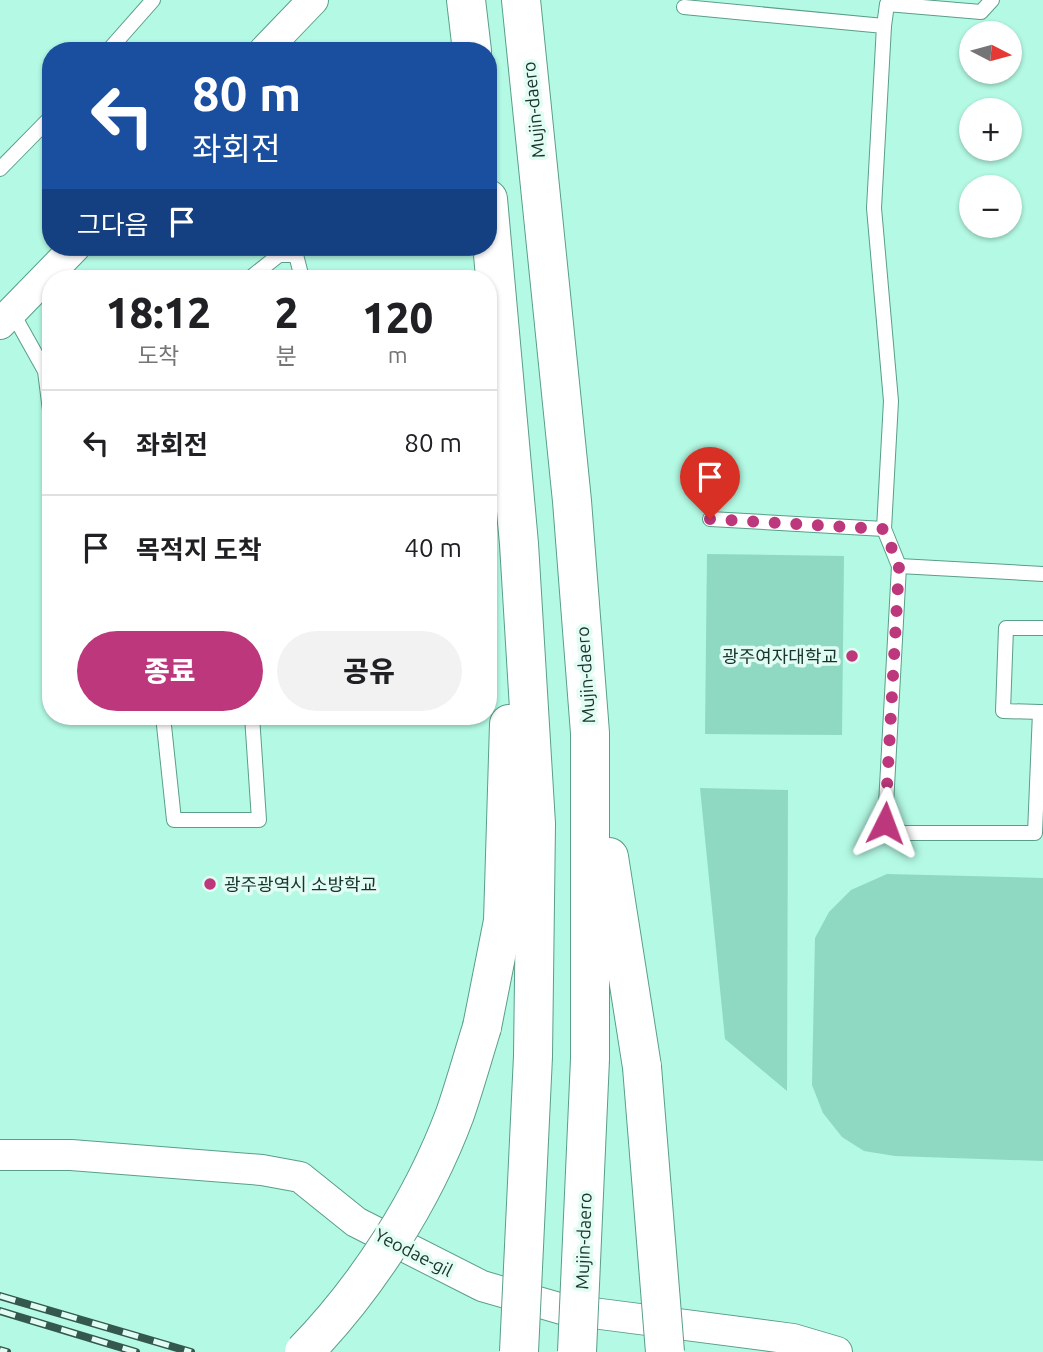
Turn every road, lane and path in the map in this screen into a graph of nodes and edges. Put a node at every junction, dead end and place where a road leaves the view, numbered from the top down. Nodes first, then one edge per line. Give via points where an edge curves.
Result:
1 (153, 0) edge
2 (313, 0) edge
3 (466, 0) edge
4 (522, 0) edge
5 (992, 0) edge
6 (684, 7) dead end
7 (884, 26) junction
8 (116, 42) edge
9 (273, 42) edge
10 (471, 42) edge
11 (42, 126) edge
12 (0, 169) edge
13 (66, 256) edge
14 (278, 256) edge
15 (53, 270) edge
16 (260, 270) edge
17 (42, 281) edge
18 (497, 299) edge
19 (6, 318) edge
20 (42, 367) edge
21 (710, 519) dead end
22 (884, 529) junction
23 (519, 544) junction
24 (899, 566) junction
25 (1043, 574) edge
26 (1043, 628) edge
27 (1042, 712) edge
28 (164, 725) edge
29 (253, 725) edge
30 (590, 733) junction
31 (1041, 752) edge
32 (1040, 811) edge
33 (0, 1155) edge
34 (304, 1352) edge
35 (519, 1352) edge
36 (577, 1352) edge
37 (665, 1352) edge
38 (837, 1352) edge

1 - 8 lane
2 - 9 street
3 - 10 highway
4 - 30 highway, Mujin-daero via 572,501
5 - 7 lane via 981,12 887,4
6 - 7 lane
7 - 22 lane via 874,208 891,401
11 - 12 lane
13 - 15 street
14 - 16 lane
17 - 19 street
18 - 23 highway
19 - 20 lane
21 - 22 lane
22 - 24 lane
23 - 34 highway, bridge via 503,920 482,1027 455,1115 416,1198 330,1325
23 - 35 highway, bridge via 536,824 533,1056
24 - 25 lane
24 - 32 lane via 885,823 903,833 1035,833
26 - 27 lane via 1006,628 1003,711
27 - 31 lane
28 - 29 lane via 174,820 259,820
30 - 36 highway, Mujin-daero, bridge via 590,1059
30 - 37 highway, bridge via 642,1067
31 - 32 lane
33 - 38 street, Yeodae-gil via 71,1155 300,1177 356,1222 482,1286 562,1309 793,1339

